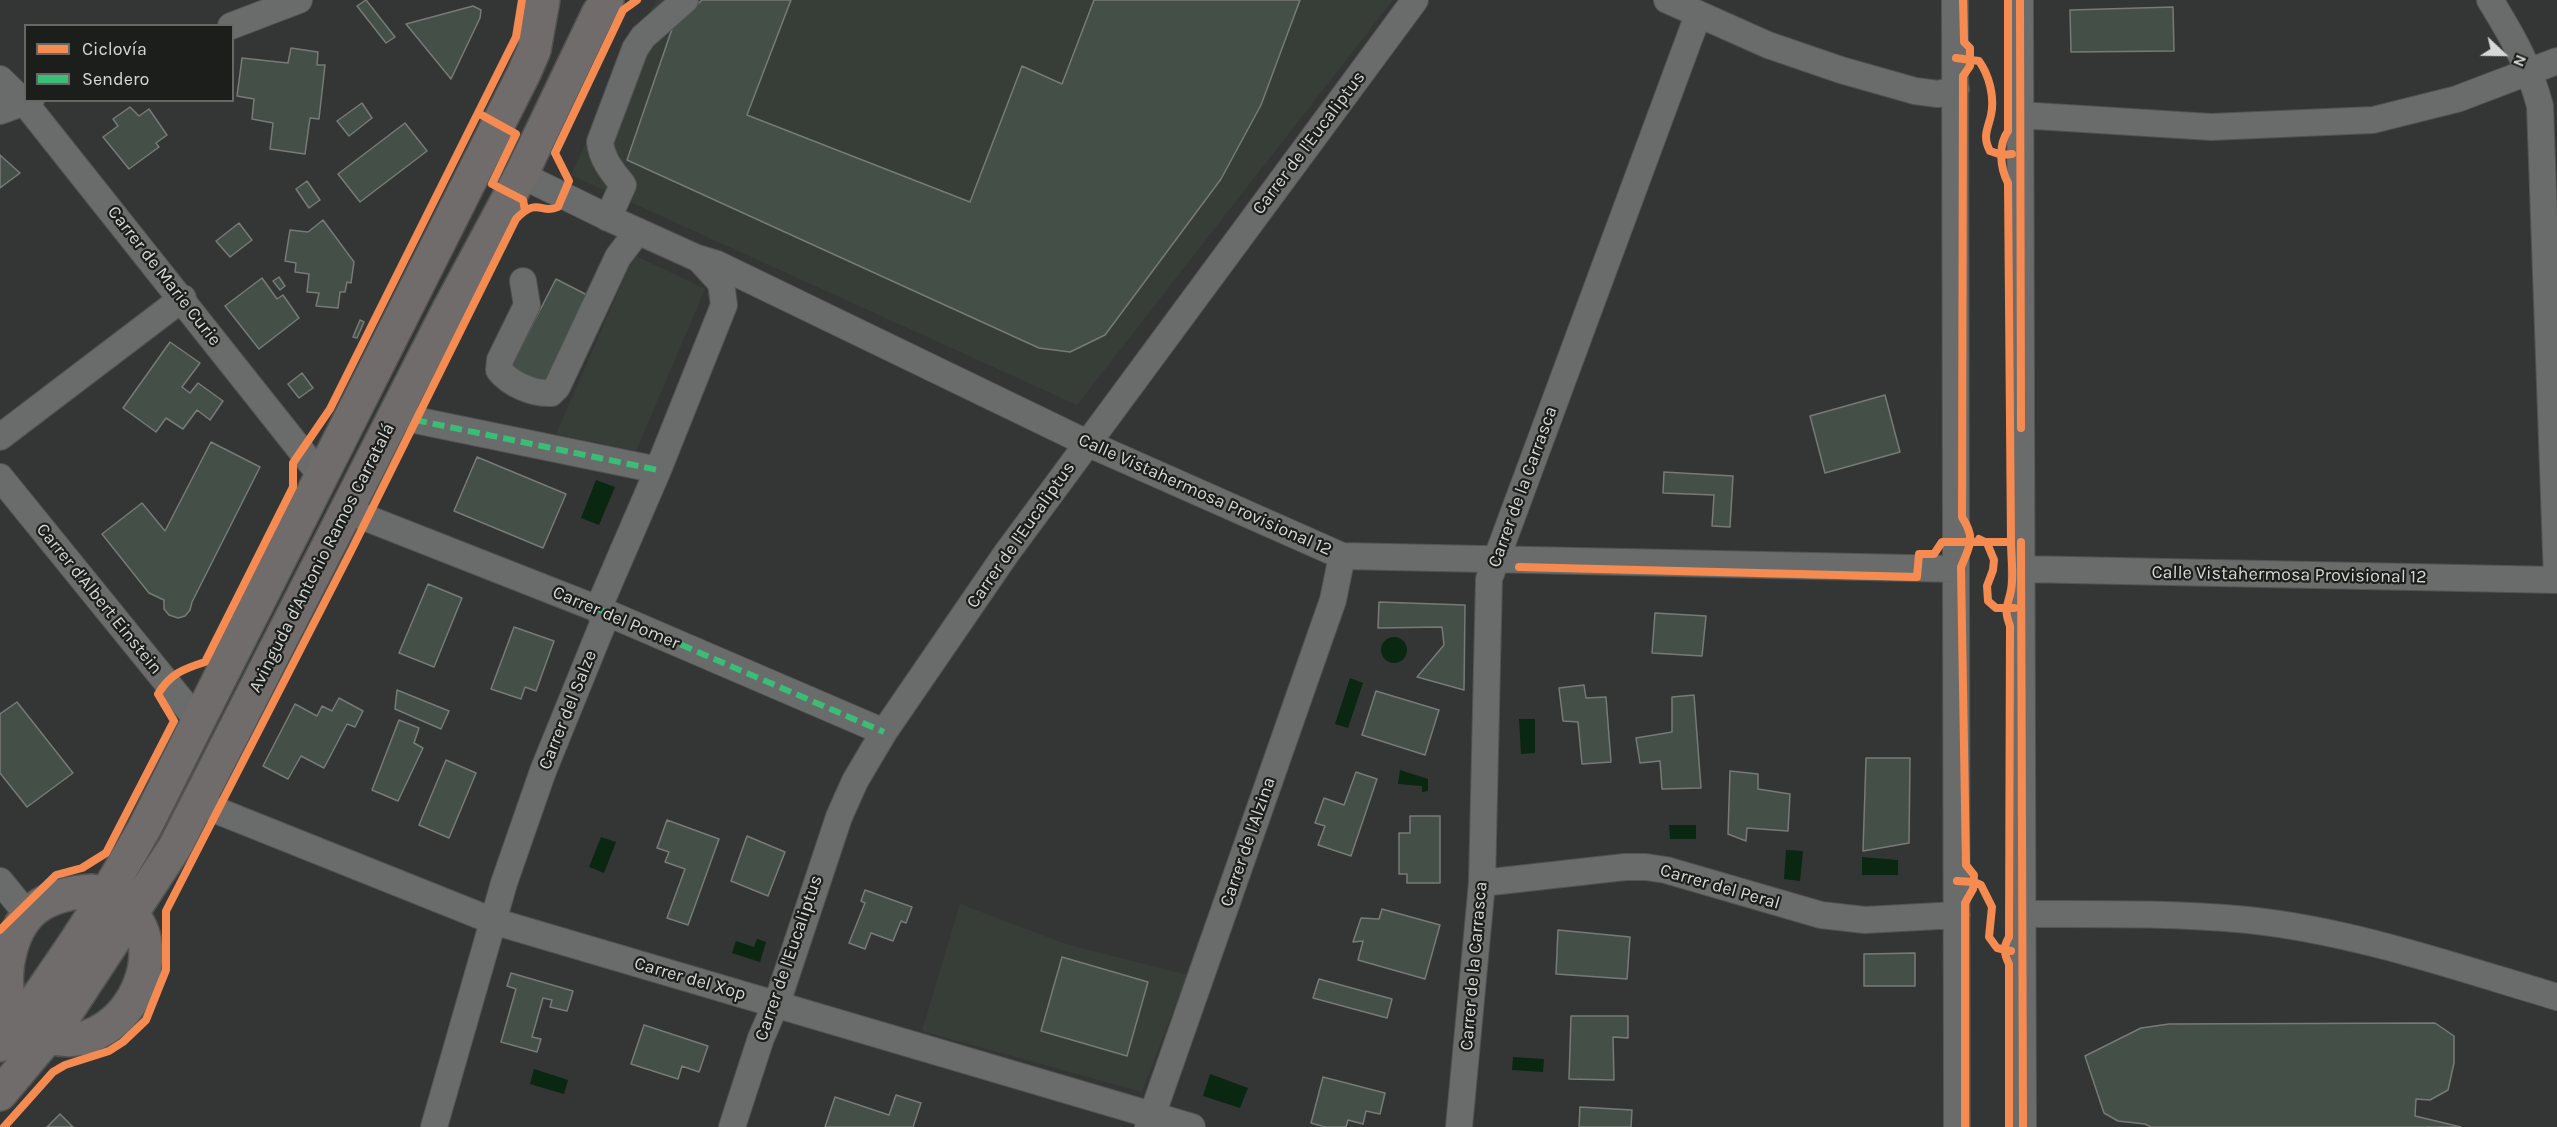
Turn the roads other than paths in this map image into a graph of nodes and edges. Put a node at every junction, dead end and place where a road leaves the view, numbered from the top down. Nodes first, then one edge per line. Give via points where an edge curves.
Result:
1 (299, 0) edge
2 (543, 0) edge
3 (607, 0) edge
4 (685, 0) edge
5 (1415, 0) edge
6 (1667, 0) edge
7 (1955, 0) edge
8 (2020, 0) edge
9 (2490, 0) edge
10 (1698, 15) junction
11 (234, 25) edge
12 (2557, 61) edge
13 (2530, 72) junction
14 (0, 79) edge
15 (1956, 89) junction
16 (24, 99) edge
17 (28, 102) edge
18 (0, 111) edge
19 (2019, 116) junction
20 (520, 175) junction
21 (609, 218) junction
22 (638, 231) junction
23 (697, 258) junction
24 (523, 281) dead end
25 (775, 293) junction
26 (183, 298) junction
27 (724, 304) junction
28 (415, 420) dead end
29 (0, 437) edge
30 (1087, 443) junction
31 (658, 470) junction
32 (0, 477) edge
33 (322, 477) junction
34 (346, 510) junction
35 (1342, 556) junction
36 (1496, 560) junction
37 (1956, 569) junction
38 (2022, 569) junction
39 (2557, 579) edge
40 (598, 609) junction
41 (198, 721) junction
42 (885, 732) junction
43 (198, 803) junction
44 (0, 881) edge
45 (1482, 883) junction
46 (119, 904) junction
47 (2021, 914) junction
48 (28, 915) junction
49 (1957, 915) junction
50 (493, 921) junction
51 (2557, 997) edge
52 (775, 1004) junction
53 (35, 1028) junction
54 (0, 1045) edge
55 (0, 1094) edge
56 (1151, 1121) edge
57 (434, 1127) edge
58 (732, 1127) edge
59 (1192, 1127) edge
60 (1459, 1127) edge
61 (1957, 1127) edge
62 (2023, 1127) edge

1 - 11 street
2 - 33 main road, Avinguda d'Antonio Ramos Carratalá via 534,50 524,73
3 - 20 main road, Avinguda d'Antonio Ramos Carratalá
4 - 21 street via 634,49 600,142 607,164 623,185
5 - 30 street, Carrer de l'Eucaliptus
6 - 10 street
7 - 15 street
8 - 19 street
9 - 13 street
10 - 15 street via 1768,45 1915,92 1938,94
10 - 36 street, Carrer de la Carrasca
12 - 13 street
13 - 19 street via 2457,99 2373,120 2211,127
13 - 39 street via 2540,106
14 - 16 street, Carrer de Marie Curie
15 - 37 street
17 - 18 street
17 - 26 street, Carrer de Marie Curie
19 - 38 street
20 - 21 street, Calle Vistahermosa Provisional 12
20 - 34 main road, Avinguda d'Antonio Ramos Carratalá
21 - 22 street, Calle Vistahermosa Provisional 12
22 - 23 street, Calle Vistahermosa Provisional 12
22 - 24 street via 618,257 551,393 541,394 506,380 499,370 500,360 527,305
23 - 25 street, Calle Vistahermosa Provisional 12
23 - 27 street, Calle Vistahermosa Provisional 12 via 721,283
25 - 27 street, Calle Vistahermosa Provisional 12 via 742,292
25 - 30 street, Calle Vistahermosa Provisional 12
26 - 29 street
26 - 33 street, Carrer de Marie Curie
27 - 31 street, Carrer del Salze
28 - 31 street
30 - 35 street, Calle Vistahermosa Provisional 12
30 - 42 street, Carrer de l'Eucaliptus
31 - 40 street, Carrer del Salze
32 - 41 street, Carrer d'Albert Einstein
33 - 41 main road, Avinguda d'Antonio Ramos Carratalá
34 - 40 street, Carrer del Pomer
34 - 43 main road, Avinguda d'Antonio Ramos Carratalá
35 - 36 street, Calle Vistahermosa Provisional 12
35 - 56 street, Carrer de l'Alzina via 1333,600
36 - 37 street, Calle Vistahermosa Provisional 12
36 - 45 street, Carrer de la Carrasca via 1489,579
37 - 49 street
38 - 39 street, Calle Vistahermosa Provisional 12
38 - 47 street
40 - 42 street, Carrer del Pomer
40 - 50 street, Carrer del Salze via 604,621 543,771
41 - 46 main road, Avinguda d'Antonio Ramos Carratalá via 145,827
42 - 52 street, Carrer de l'Eucaliptus via 855,781 839,817
43 - 46 main road, Avinguda d'Antonio Ramos Carratalá via 175,847
43 - 50 street, Carrer del Xop
44 - 48 street
45 - 49 street, Carrer del Peral via 1646,867 1821,915 1866,920
45 - 60 street, Carrer de la Carrasca
46 - 48 main road via 92,891 75,892 54,897
46 - 53 main road, Avinguda d'Antonio Ramos Carratalá
46 - 53 main road via 140,923 145,937 146,965 129,1008 89,1037 66,1040
47 - 51 street via 2250,920 2332,934
47 - 62 street
48 - 53 main road via 6,961 6,987 11,1010
49 - 61 street
50 - 52 street, Carrer del Xop
50 - 57 street, Carrer del Salze
52 - 56 street, Carrer del Xop
52 - 58 street, Carrer de l'Eucaliptus
53 - 54 main road, Avinguda d'Antonio Ramos Carratalá
53 - 55 main road, Avinguda d'Antonio Ramos Carratalá
56 - 59 street, Carrer del Xop

